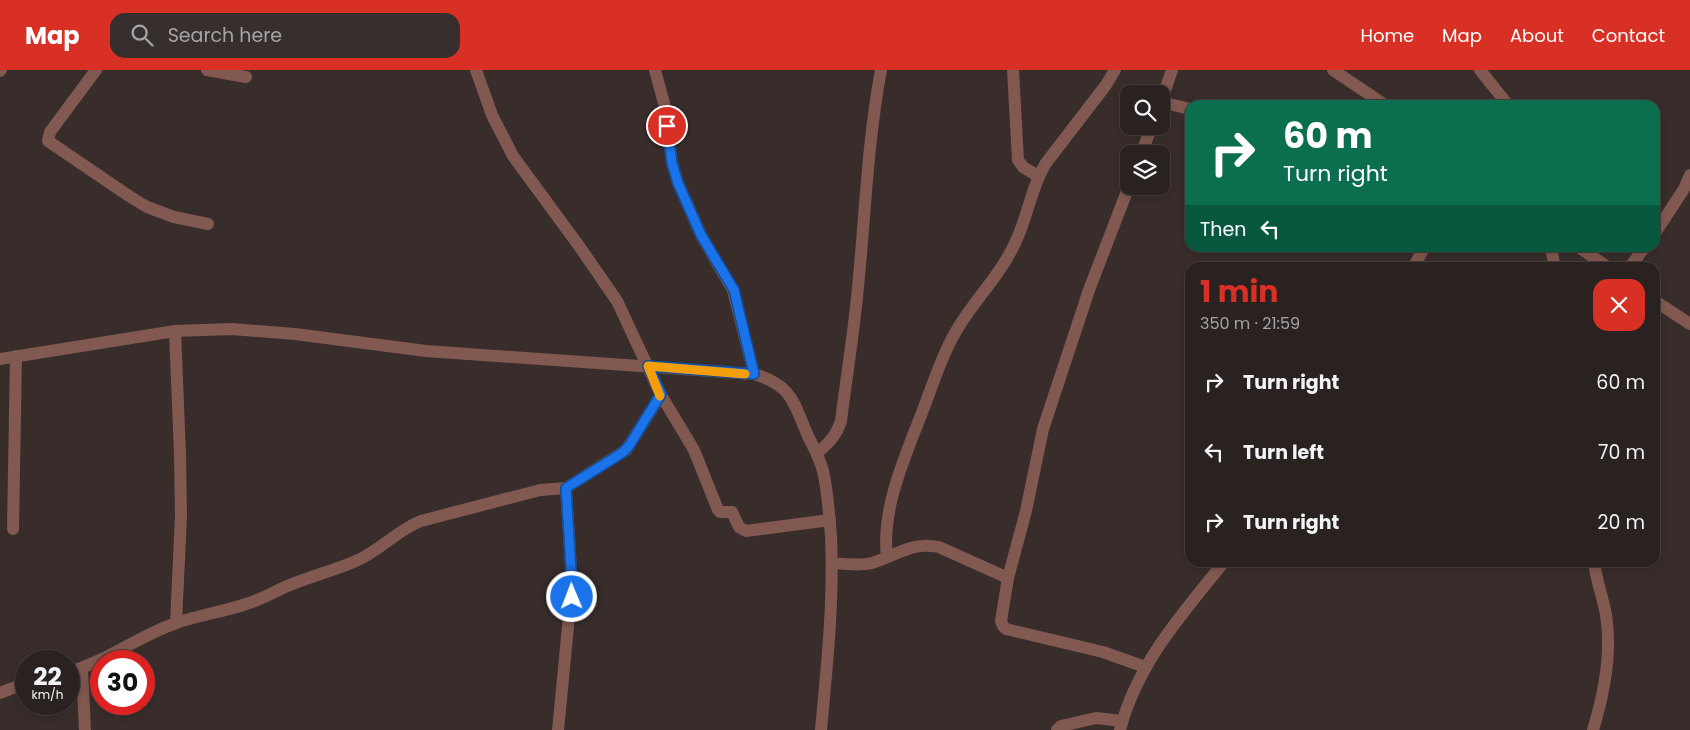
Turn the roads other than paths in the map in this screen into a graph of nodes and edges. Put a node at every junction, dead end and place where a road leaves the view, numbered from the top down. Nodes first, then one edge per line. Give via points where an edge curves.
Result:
1 (96, 70) edge
2 (207, 70) edge
3 (476, 70) edge
4 (655, 70) edge
5 (882, 70) edge
6 (1013, 70) edge
7 (1115, 70) edge
8 (1172, 70) edge
9 (1333, 70) edge
10 (1480, 70) edge
11 (246, 77) dead end
12 (1167, 85) edge
13 (1378, 100) edge
14 (1504, 100) edge
15 (1170, 104) edge
16 (1185, 108) edge
17 (1690, 175) edge
18 (1038, 176) junction
19 (1126, 195) edge
20 (208, 224) dead end
21 (1660, 225) edge
22 (1586, 252) edge
23 (1600, 262) edge
24 (1660, 304) edge
25 (1690, 324) edge
26 (175, 331) junction
27 (16, 356) junction
28 (0, 359) edge
29 (648, 366) junction
30 (754, 374) junction
31 (661, 394) junction
32 (817, 453) junction
33 (566, 488) junction
34 (830, 520) junction
35 (12, 529) dead end
36 (886, 556) junction
37 (832, 564) junction
38 (1220, 567) edge
39 (1595, 567) edge
40 (1008, 578) junction
41 (176, 623) junction
42 (82, 668) joint
43 (1145, 668) junction
44 (15, 687) edge
45 (0, 693) edge
46 (1121, 726) edge
47 (85, 730) edge
48 (558, 730) edge
49 (821, 730) edge
50 (1057, 730) edge
51 (1593, 730) edge

1 - 20 street via 50,132 48,141 147,207
2 - 11 street
3 - 29 street via 492,115 513,156 617,301
4 - 30 street via 678,183 704,240 734,290
5 - 32 street via 841,421 831,442
6 - 18 street via 1018,160
7 - 18 street
8 - 12 street
9 - 13 street
10 - 14 street
15 - 16 street
17 - 21 street
18 - 36 street via 1017,240 955,332 935,379 890,504
19 - 40 street via 1050,405
22 - 23 street
24 - 25 street
26 - 27 street
26 - 29 street via 241,330 426,351
26 - 41 street via 181,516
27 - 28 street
27 - 35 street
29 - 30 street
29 - 31 street
30 - 32 street via 770,379 791,396
31 - 33 street via 626,450
31 - 34 street via 694,450 718,510 732,512 742,529
32 - 34 street
33 - 41 street via 540,490 421,520 358,560 246,604
33 - 48 street via 572,585
34 - 37 street
36 - 37 street via 868,564
36 - 40 street via 906,548 933,545
37 - 49 street via 830,635
38 - 43 street
39 - 51 street via 1606,617 1608,647
40 - 43 street via 1001,616 1006,629 1104,652
41 - 42 street
42 - 47 street
43 - 46 street via 1130,697
44 - 45 street
46 - 50 street via 1096,718 1061,726

